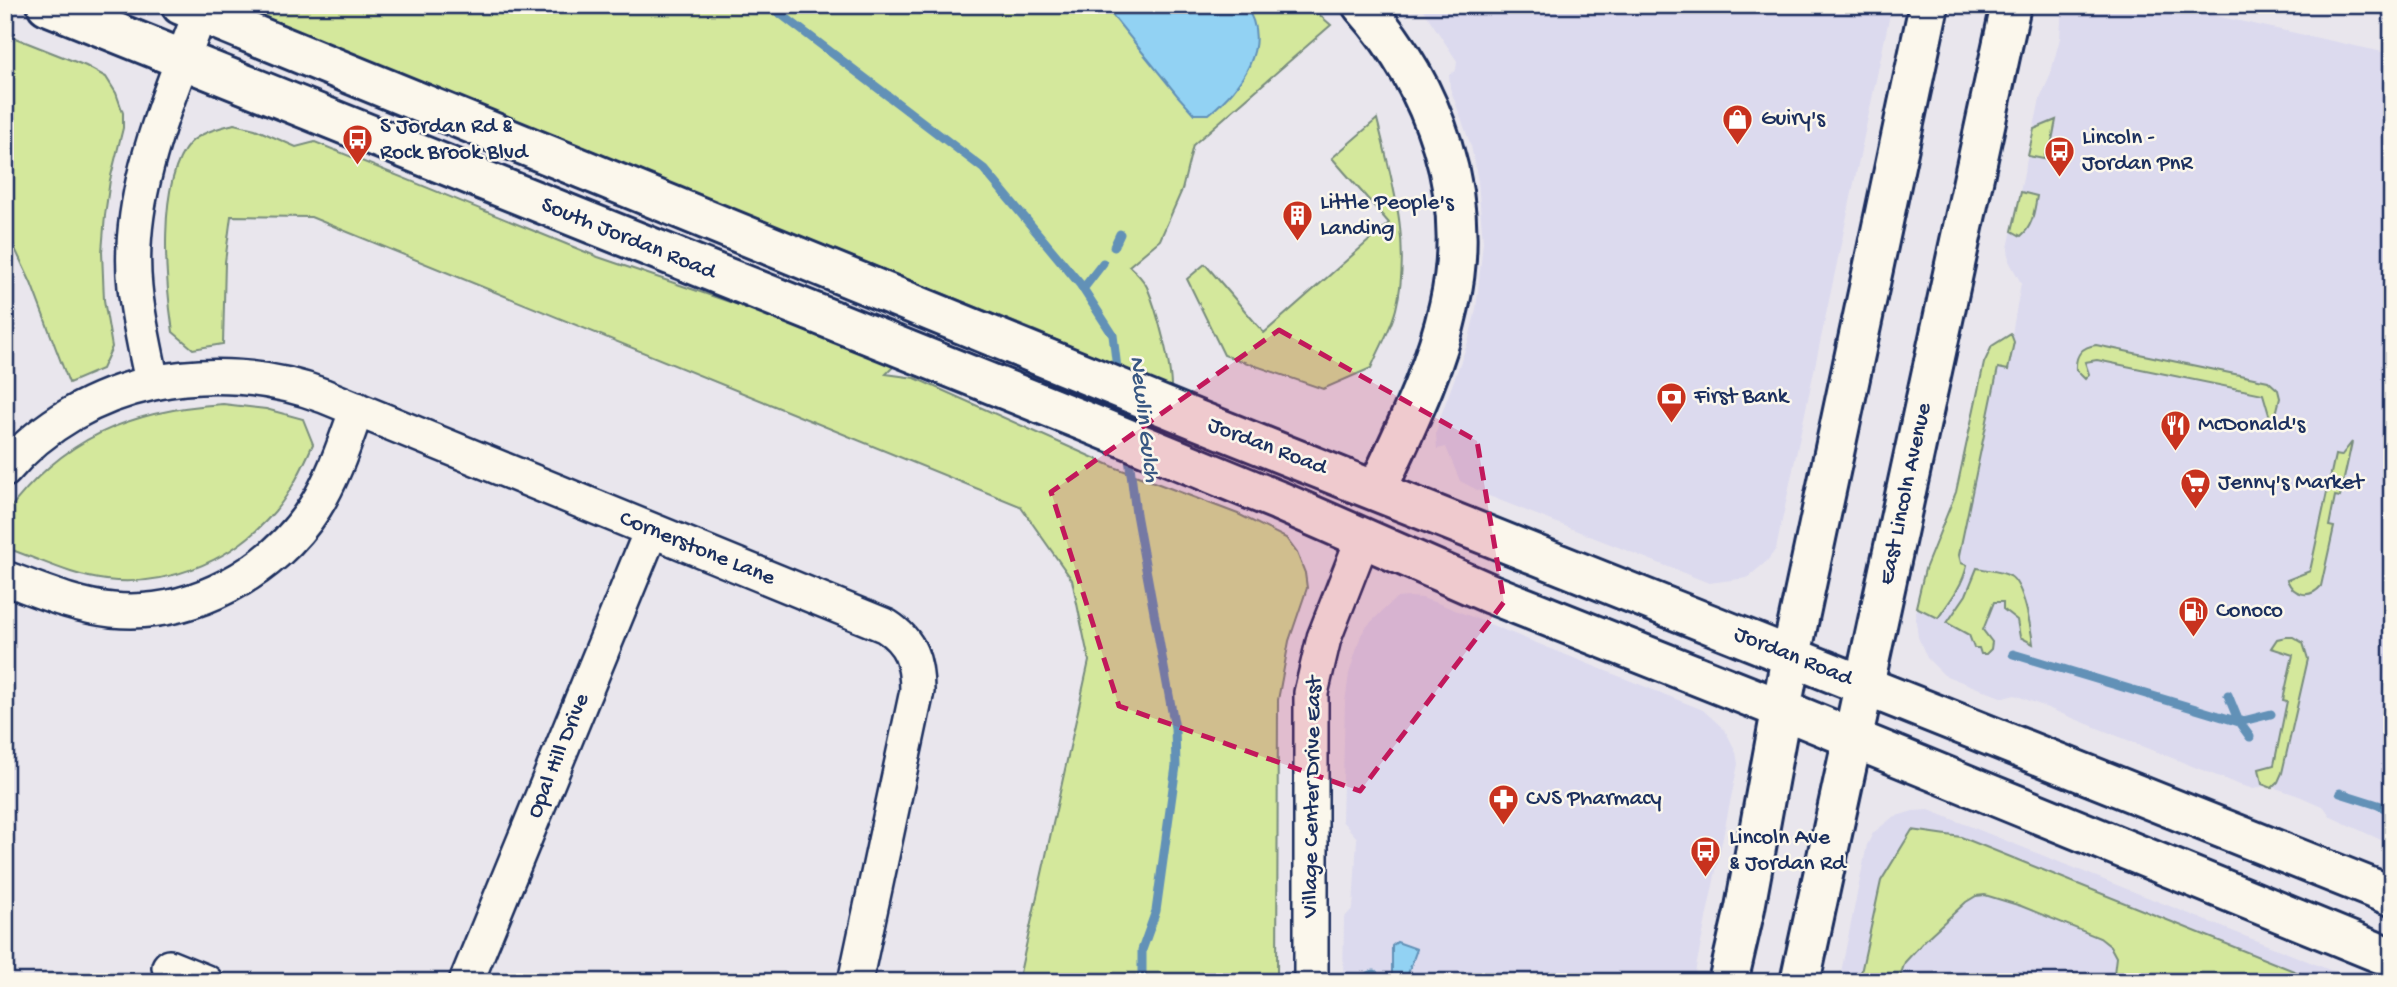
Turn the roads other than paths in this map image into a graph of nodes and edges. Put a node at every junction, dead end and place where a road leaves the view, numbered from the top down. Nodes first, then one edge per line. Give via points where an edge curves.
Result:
1 (47, 5) edge
2 (1362, 5) edge
3 (1929, 5) edge
4 (191, 9) edge
5 (2003, 13) edge
6 (183, 60) junction
7 (152, 382) junction
8 (357, 409) junction
9 (1195, 419) joint
10 (5, 470) edge
11 (1209, 474) joint
12 (1377, 490) junction
13 (1279, 501) junction
14 (652, 531) junction
15 (1363, 538) junction
16 (5, 578) edge
17 (1791, 656) junction
18 (1864, 686) junction
19 (1781, 709) junction
20 (1853, 739) junction
21 (2392, 896) edge
22 (2392, 958) edge
23 (169, 967) dead end
24 (206, 982) edge
25 (466, 982) edge
26 (855, 982) edge
27 (1311, 982) edge
28 (1728, 982) edge
29 (1800, 982) edge

1 - 6 main road, South Jordan Road
2 - 12 main road via 1401,55 1434,116 1453,188 1456,220 1455,274 1444,324 1420,396
3 - 17 main road
4 - 6 street
4 - 9 main road, South Jordan Road
5 - 18 main road, East Lincoln Avenue
6 - 7 street via 143,175 138,207 135,286
6 - 11 main road, South Jordan Road
7 - 8 street, Cornerstone Lane via 198,376 264,379 298,386
7 - 10 street, Cornerstone Lane via 66,417
8 - 14 street, Cornerstone Lane
8 - 16 street via 326,488 301,527 278,552 221,588 183,604 114,610 47,595
9 - 12 main road, Jordan Road
11 - 13 main road, Jordan Road
12 - 13 main road via 1338,495 1318,492
12 - 17 main road, Jordan Road
13 - 15 main road, Jordan Road
14 - 25 street, Opal Hill Drive
14 - 26 street, Cornerstone Lane via 872,620 909,647 918,673 918,691
15 - 19 main road, Jordan Road
15 - 27 street, Village Center Drive East via 1324,638 1311,693
17 - 18 main road, Jordan Road
17 - 19 main road
18 - 20 main road, East Lincoln Avenue
18 - 21 main road, Jordan Road
19 - 20 main road, Jordan Road
19 - 28 main road
20 - 22 main road, Jordan Road
20 - 29 main road, East Lincoln Avenue
23 - 24 street

